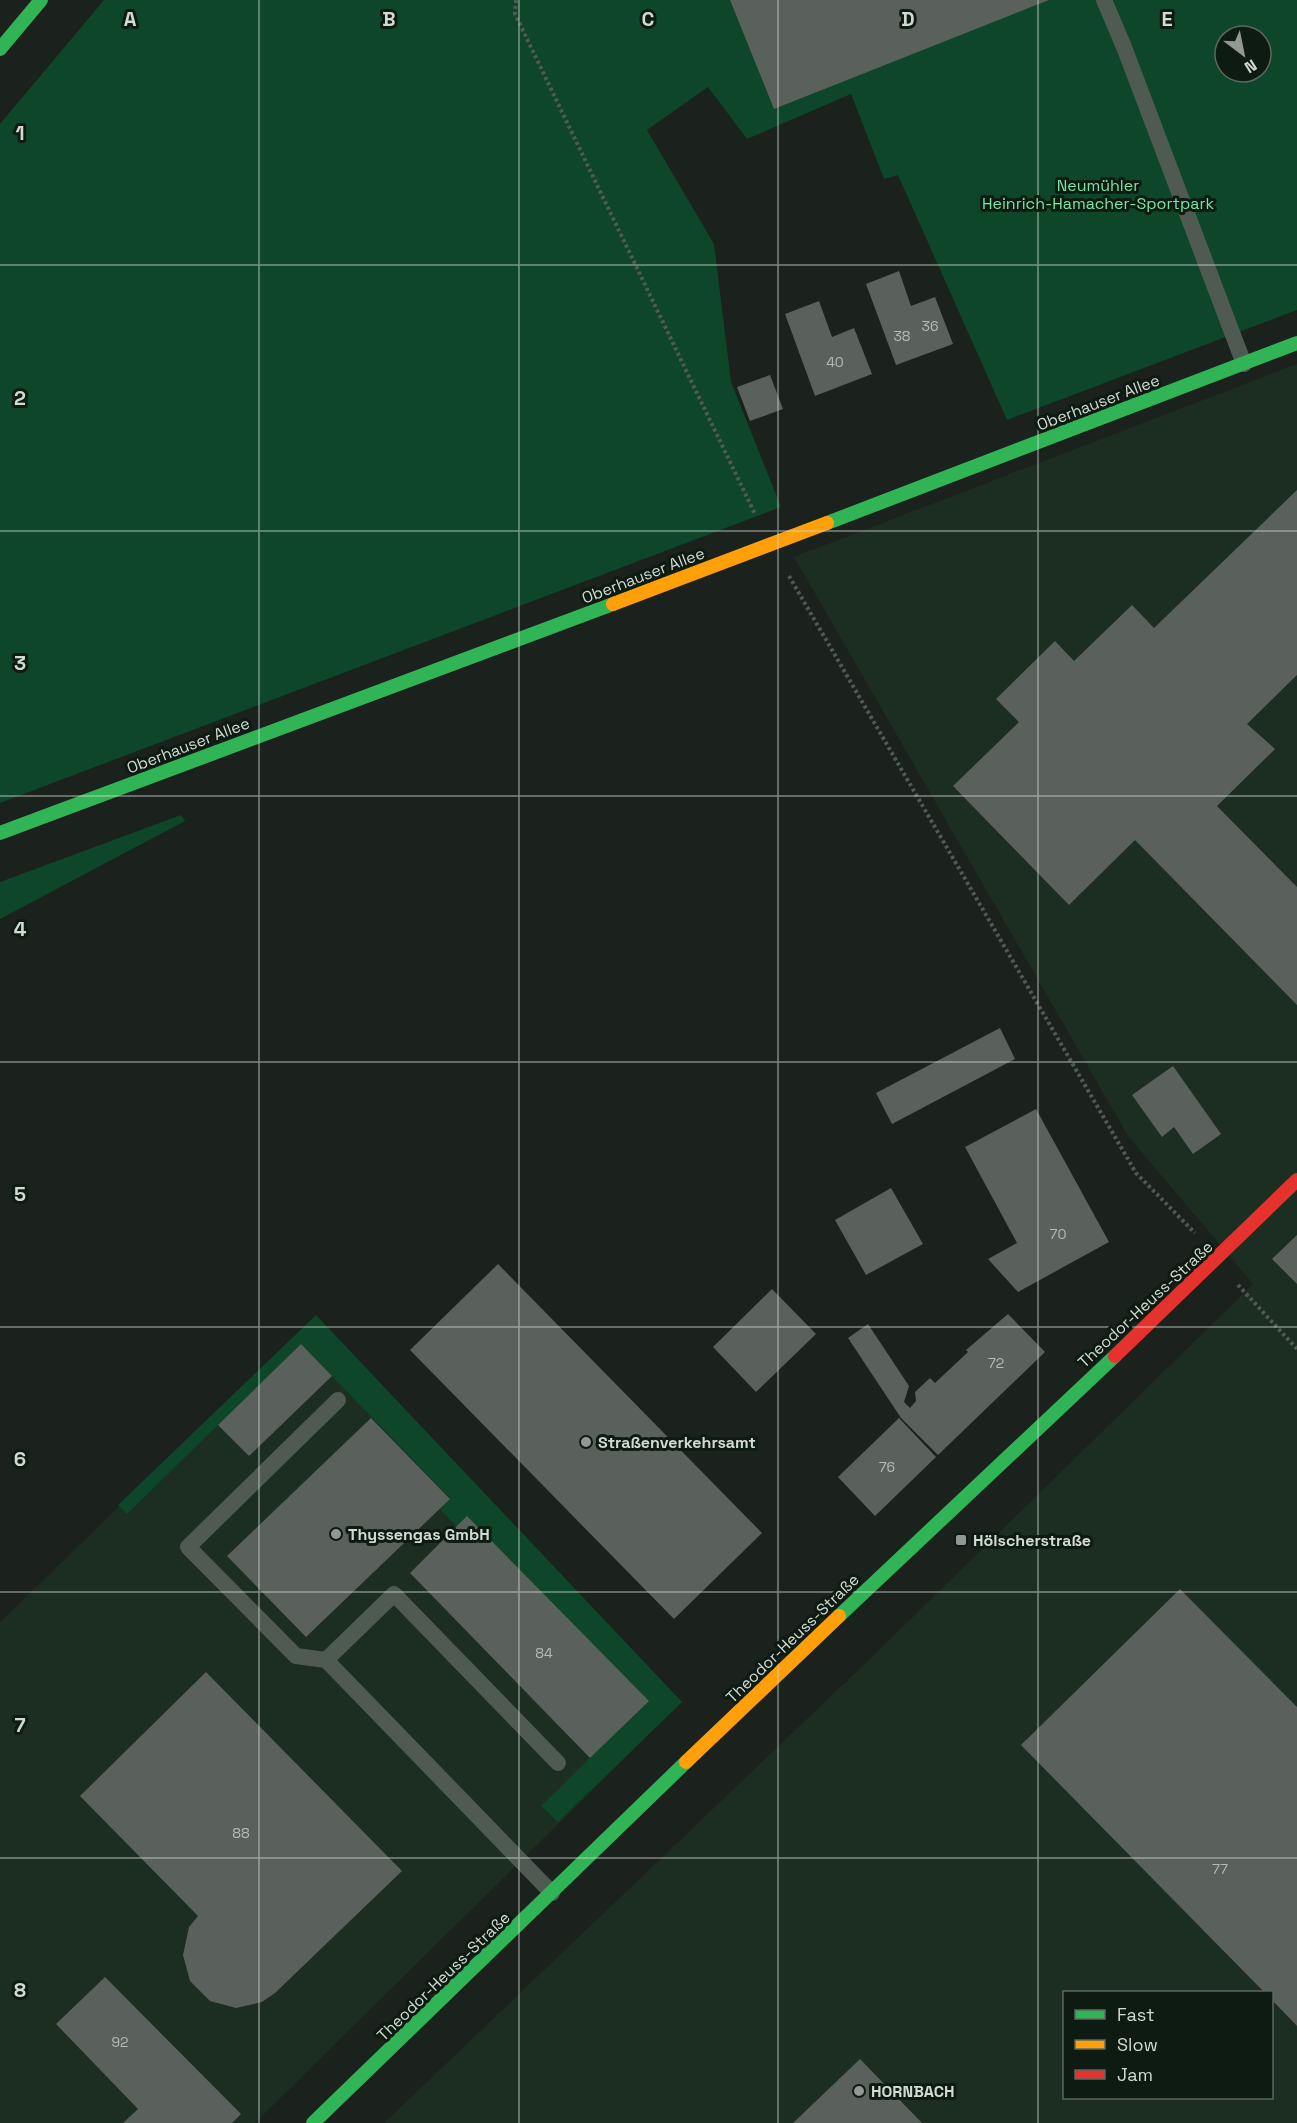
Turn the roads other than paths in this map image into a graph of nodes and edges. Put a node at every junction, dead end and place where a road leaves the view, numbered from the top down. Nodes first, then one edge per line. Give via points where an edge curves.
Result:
1 (41, 0) edge
2 (1104, 0) edge
3 (0, 49) edge
4 (1297, 343) edge
5 (1244, 364) junction
6 (0, 833) edge
7 (1297, 1180) edge
8 (338, 1400) dead end
9 (326, 1660) junction
10 (558, 1763) dead end
11 (552, 1893) junction
12 (313, 2123) edge

1 - 3 main road
2 - 5 lane
4 - 5 main road, Oberhauser Allee
5 - 6 main road, Oberhauser Allee
7 - 11 main road, Theodor-Heuss-Straße
8 - 9 lane via 188,1547 296,1656
9 - 10 lane via 394,1594
9 - 11 lane
11 - 12 main road, Theodor-Heuss-Straße

